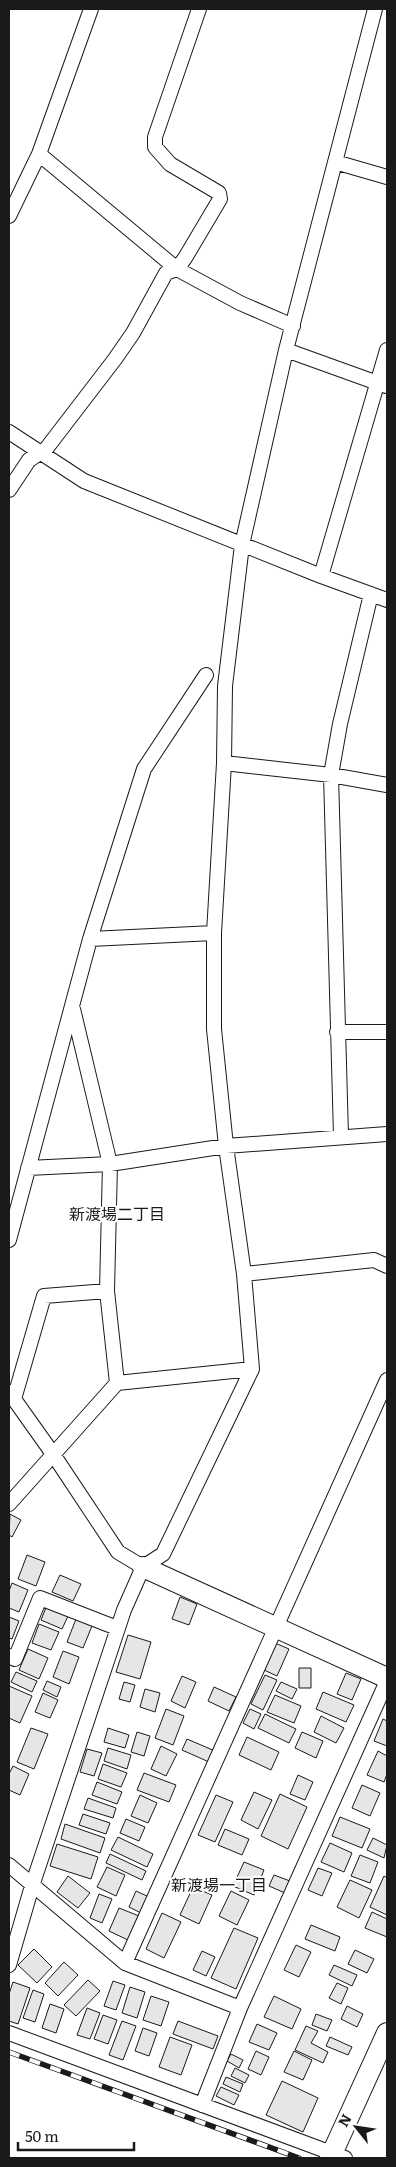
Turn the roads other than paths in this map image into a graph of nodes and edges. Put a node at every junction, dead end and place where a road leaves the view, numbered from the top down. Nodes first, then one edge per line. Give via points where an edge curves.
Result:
1 (91, 9) edge
2 (198, 9) edge
3 (375, 9) edge
4 (39, 154) junction
5 (335, 162) junction
6 (387, 177) edge
7 (9, 216) edge
8 (177, 269) junction
9 (293, 326) junction
10 (286, 350) junction
11 (387, 350) edge
12 (383, 385) edge
13 (9, 432) edge
14 (40, 454) junction
15 (9, 490) edge
16 (242, 544) junction
17 (321, 576) junction
18 (371, 594) junction
19 (387, 600) edge
20 (206, 675) dead end
21 (224, 764) junction
22 (331, 775) junction
23 (387, 785) edge
24 (214, 933) junction
25 (90, 939) junction
26 (72, 1006) junction
27 (337, 1032) junction
28 (387, 1032) edge
29 (387, 1134) edge
30 (341, 1136) junction
31 (226, 1146) junction
32 (110, 1164) junction
33 (28, 1168) junction
34 (9, 1240) edge
35 (387, 1266) edge
36 (244, 1274) junction
37 (108, 1290) junction
38 (252, 1369) junction
39 (387, 1380) edge
40 (117, 1383) junction
41 (11, 1395) edge
42 (53, 1454) junction
43 (9, 1504) edge
44 (143, 1567) junction
45 (117, 1628) junction
46 (275, 1628) junction
47 (9, 1656) edge
48 (387, 1679) edge
49 (9, 1865) edge
50 (32, 1886) junction
51 (125, 1963) junction
52 (9, 1965) edge
53 (240, 2008) junction
54 (9, 2033) edge
55 (387, 2033) edge
56 (202, 2105) junction
57 (336, 2157) edge

1 - 4 street
2 - 8 street via 155,137 155,147 170,164 219,193 220,199
3 - 5 street
4 - 7 street
4 - 8 street
5 - 6 street
5 - 9 street
8 - 9 street via 240,304
8 - 14 street via 166,273 115,359
9 - 10 street
10 - 12 street
10 - 16 street
11 - 12 street
12 - 17 street
13 - 14 street
14 - 15 street via 29,460
14 - 16 street via 84,481
16 - 17 street
16 - 21 street via 225,686
17 - 18 street
18 - 19 street
18 - 22 street
20 - 25 street via 144,769
21 - 22 street
21 - 24 street
22 - 23 street
22 - 27 street
24 - 25 street
24 - 31 street via 214,1029
25 - 26 street
26 - 32 street
26 - 33 street
27 - 28 street
27 - 30 street
29 - 30 street
30 - 31 street
31 - 32 street
31 - 36 street
32 - 33 street
32 - 37 street
33 - 34 street
35 - 36 street via 374,1260
36 - 38 street
37 - 40 street
37 - 41 street via 44,1296
38 - 40 street
38 - 44 street via 163,1554
39 - 46 street
40 - 42 street
41 - 42 street
42 - 43 street
42 - 44 street via 118,1552
44 - 45 street
44 - 46 street
45 - 47 street via 40,1598 15,1659
45 - 50 street
46 - 48 street
46 - 51 street
48 - 53 street
49 - 50 street
50 - 51 street
50 - 52 street
51 - 53 street
53 - 56 street
54 - 56 street
55 - 57 street
56 - 57 street

